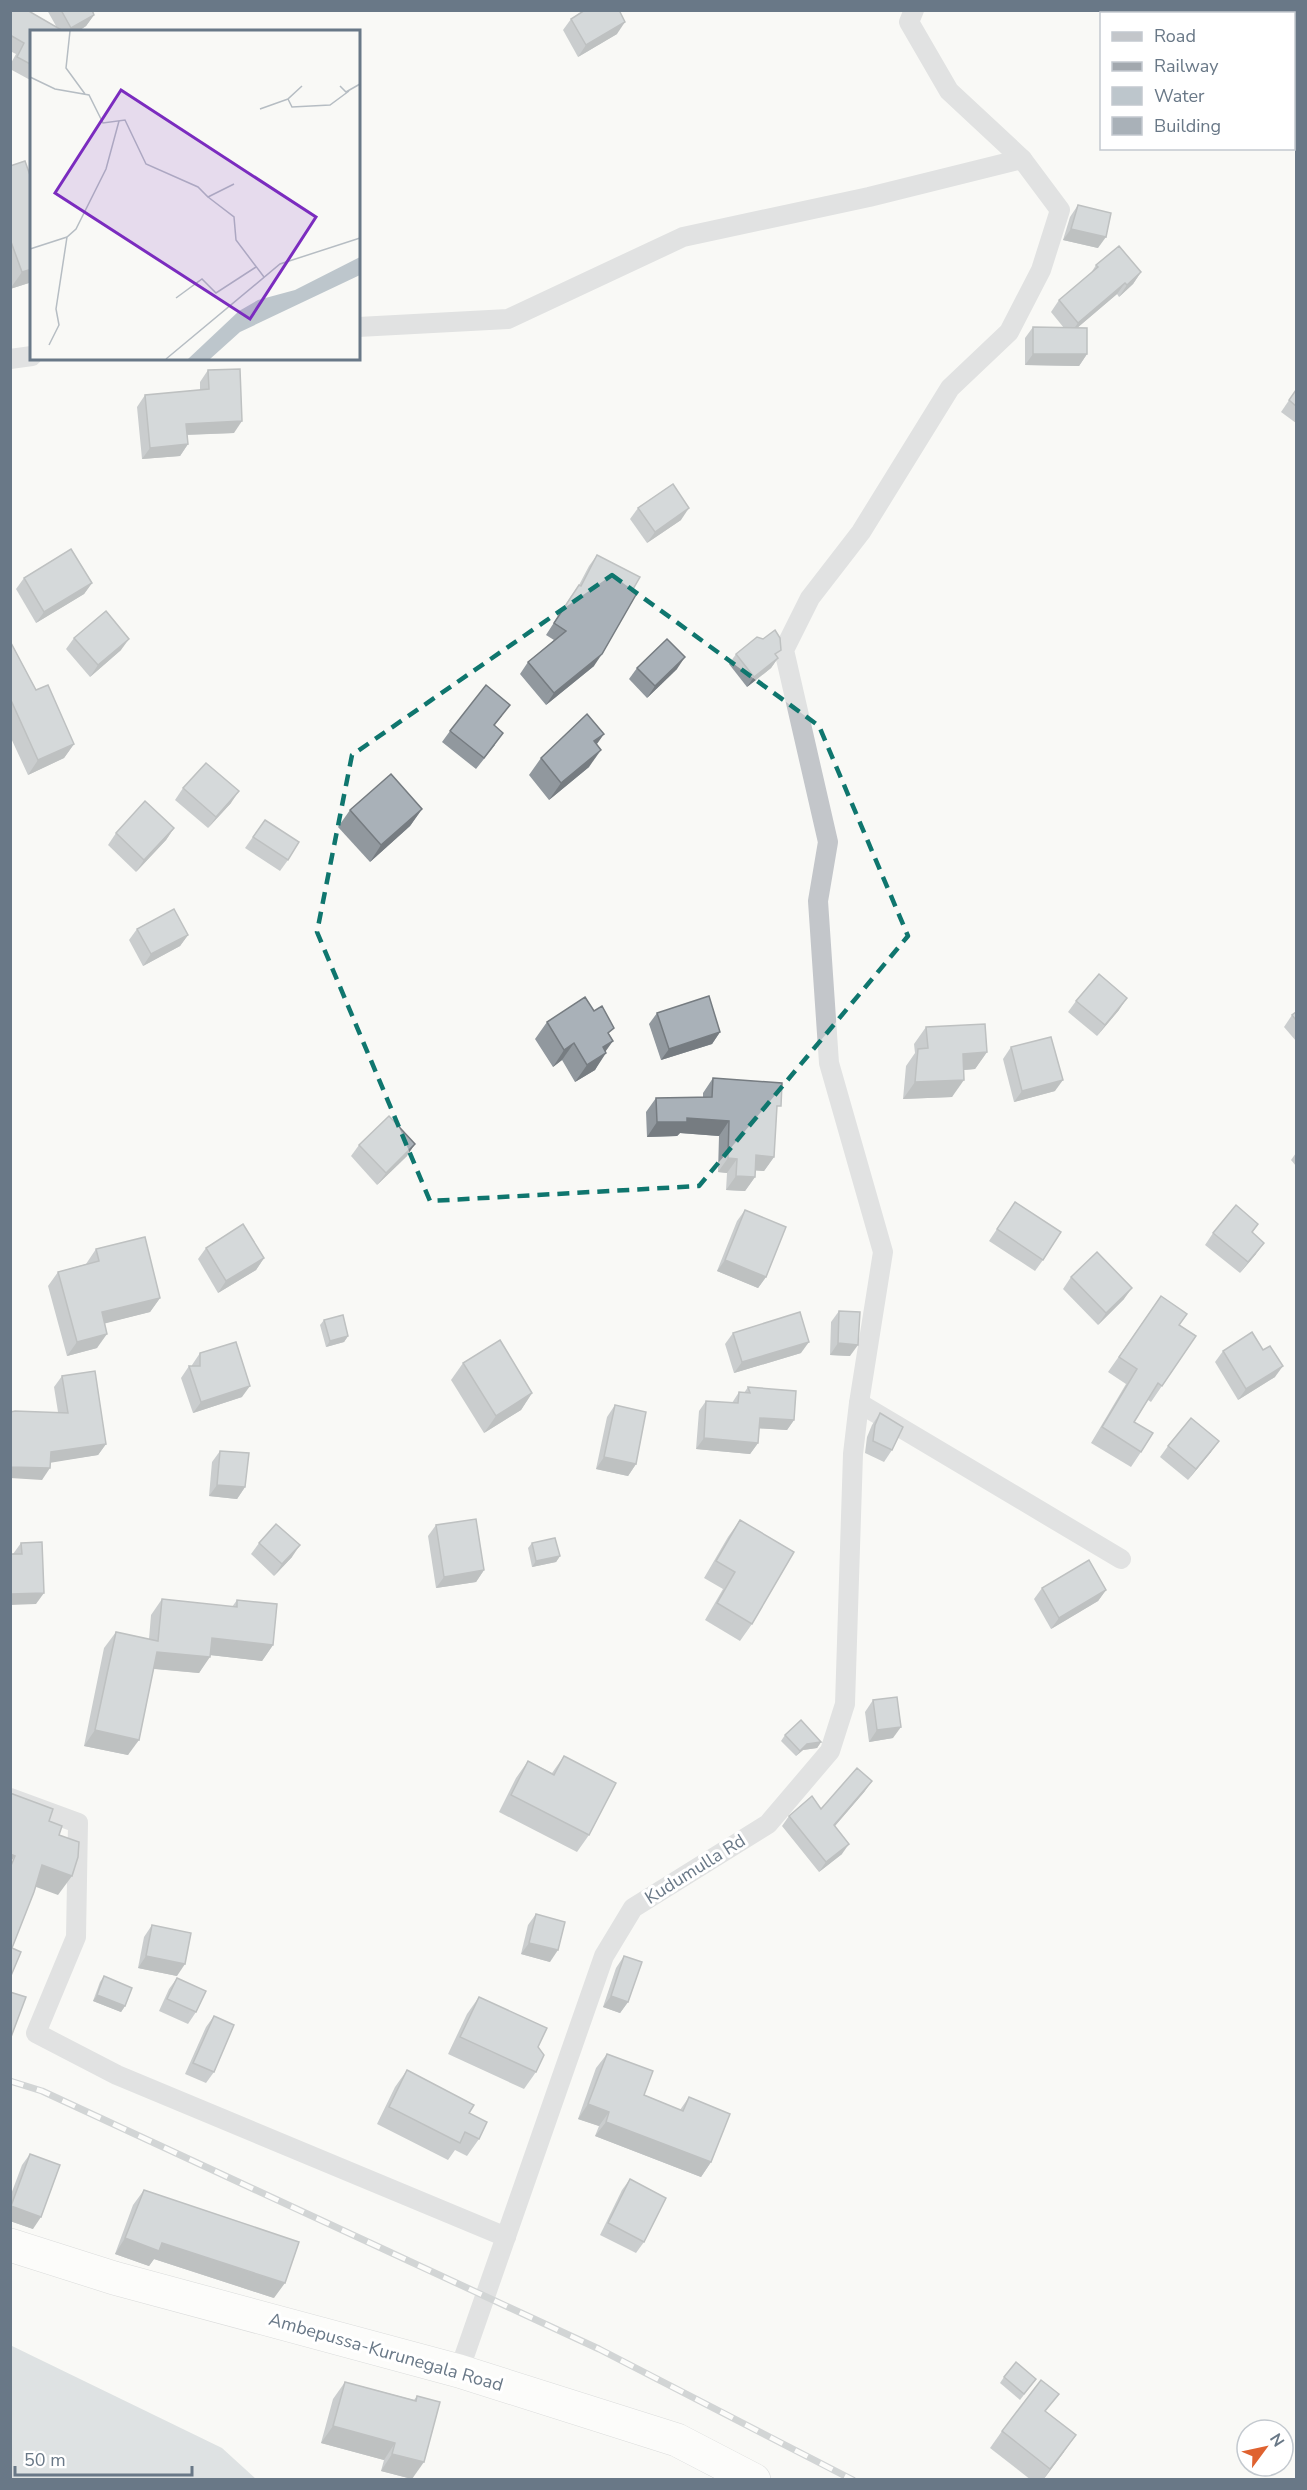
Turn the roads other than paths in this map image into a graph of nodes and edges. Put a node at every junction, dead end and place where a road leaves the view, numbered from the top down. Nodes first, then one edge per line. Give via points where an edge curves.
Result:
1 (914, 10) edge
2 (1022, 159) junction
3 (360, 327) edge
4 (30, 356) edge
5 (10, 359) edge
6 (859, 1403) junction
7 (1122, 1559) dead end
8 (10, 1798) edge
9 (506, 2237) junction
10 (10, 2245) edge
11 (459, 2371) junction
12 (754, 2480) edge

1 - 2 street via 909,22 949,91
2 - 3 street via 683,237 508,319
2 - 6 street, Kudumulla Rd via 1060,210 1041,270 1009,332 950,388 861,532 810,598 784,650 828,842 818,901 829,1063 883,1252
4 - 5 street
6 - 7 street
6 - 9 street, Kudumulla Rd via 853,1454 845,1704 830,1751 768,1824 633,1908 604,1956
8 - 9 street via 78,1823 76,1937 36,2033 117,2076
9 - 11 street, Kudumulla Rd
10 - 11 highway, Ambepussa-Kurunegala Road via 114,2278
11 - 12 highway, Ambepussa-Kurunegala Road via 677,2440

